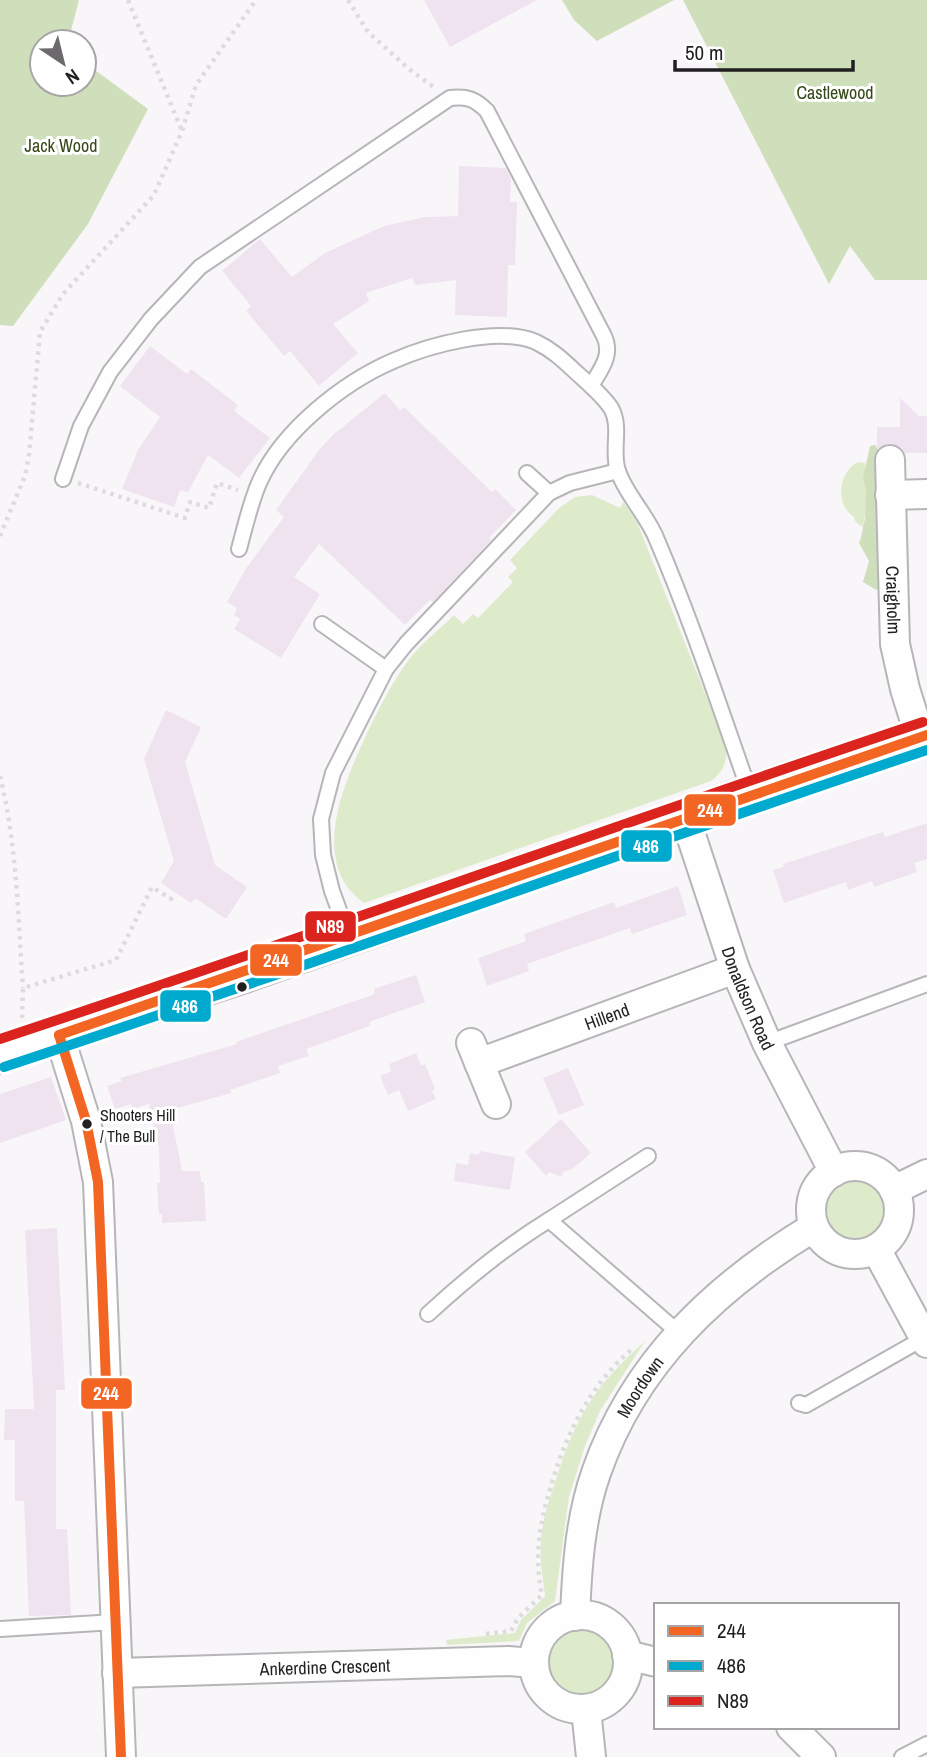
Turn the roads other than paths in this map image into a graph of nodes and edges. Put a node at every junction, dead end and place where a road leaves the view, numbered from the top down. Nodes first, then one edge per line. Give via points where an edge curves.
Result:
1 (591, 386) junction
2 (890, 460) dead end
3 (618, 471) junction
4 (527, 472) dead end
5 (63, 479) road end
6 (549, 494) junction
7 (927, 494) edge
8 (890, 495) junction
9 (239, 549) dead end
10 (322, 624) dead end
11 (386, 669) junction
12 (923, 736) edge
13 (751, 794) junction
14 (685, 817) junction
15 (349, 936) junction
16 (736, 970) junction
17 (927, 984) edge
18 (60, 1035) junction
19 (766, 1043) junction
20 (0, 1054) edge
21 (496, 1104) dead end
22 (648, 1156) dead end
23 (834, 1172) junction
24 (927, 1174) edge
25 (894, 1190) junction
26 (549, 1220) junction
27 (814, 1227) junction
28 (876, 1249) junction
29 (428, 1314) dead end
30 (926, 1340) edge
31 (673, 1341) junction
32 (799, 1403) dead end
33 (575, 1616) junction
34 (115, 1622) junction
35 (0, 1629) edge
36 (627, 1655) junction
37 (654, 1662) edge
38 (534, 1663) junction
39 (117, 1673) junction
40 (586, 1709) junction
41 (792, 1729) edge
42 (927, 1744) edge
43 (121, 1757) edge
44 (590, 1757) edge
45 (821, 1757) edge
46 (902, 1757) edge

1 - 3 lane via 611,409
1 - 5 lane via 608,356 604,335 487,111 477,101 450,98 200,267 110,372 81,426
1 - 9 lane via 555,352 534,341 464,340 413,351 345,387 297,429 271,461
2 - 8 street, Craigholm
3 - 6 lane via 570,483
3 - 13 lane via 656,537
4 - 6 lane
6 - 11 lane
7 - 8 street
8 - 12 street, Craigholm via 895,644 905,689
10 - 11 lane
11 - 15 lane via 333,773 321,819 323,855
12 - 13 main road
13 - 14 main road
14 - 15 main road
14 - 16 street, Donaldson Road
15 - 18 main road
16 - 19 street, Donaldson Road
16 - 21 street, Hillend via 475,1053
17 - 19 lane
18 - 20 main road
18 - 34 street via 86,1121 98,1182
19 - 23 street, Donaldson Road
22 - 26 lane
23 - 25 street via 861,1167 886,1179
23 - 27 street via 816,1190 811,1214
24 - 25 street
25 - 28 street via 899,1206 897,1223
26 - 29 lane via 515,1241
26 - 31 lane
27 - 28 street via 833,1249 847,1254
27 - 31 street, Moordown via 716,1296
28 - 30 street
30 - 32 lane via 806,1405
31 - 33 street, Moordown via 644,1377 595,1474 580,1547
33 - 36 street via 603,1621 623,1641
33 - 38 street via 562,1619 541,1637
34 - 35 lane
34 - 39 street
36 - 37 street
36 - 40 street via 627,1670 613,1696
38 - 39 street, Ankerdine Crescent
38 - 40 street via 541,1687 550,1698 573,1709
39 - 43 street
40 - 44 street
41 - 45 street
42 - 46 lane

